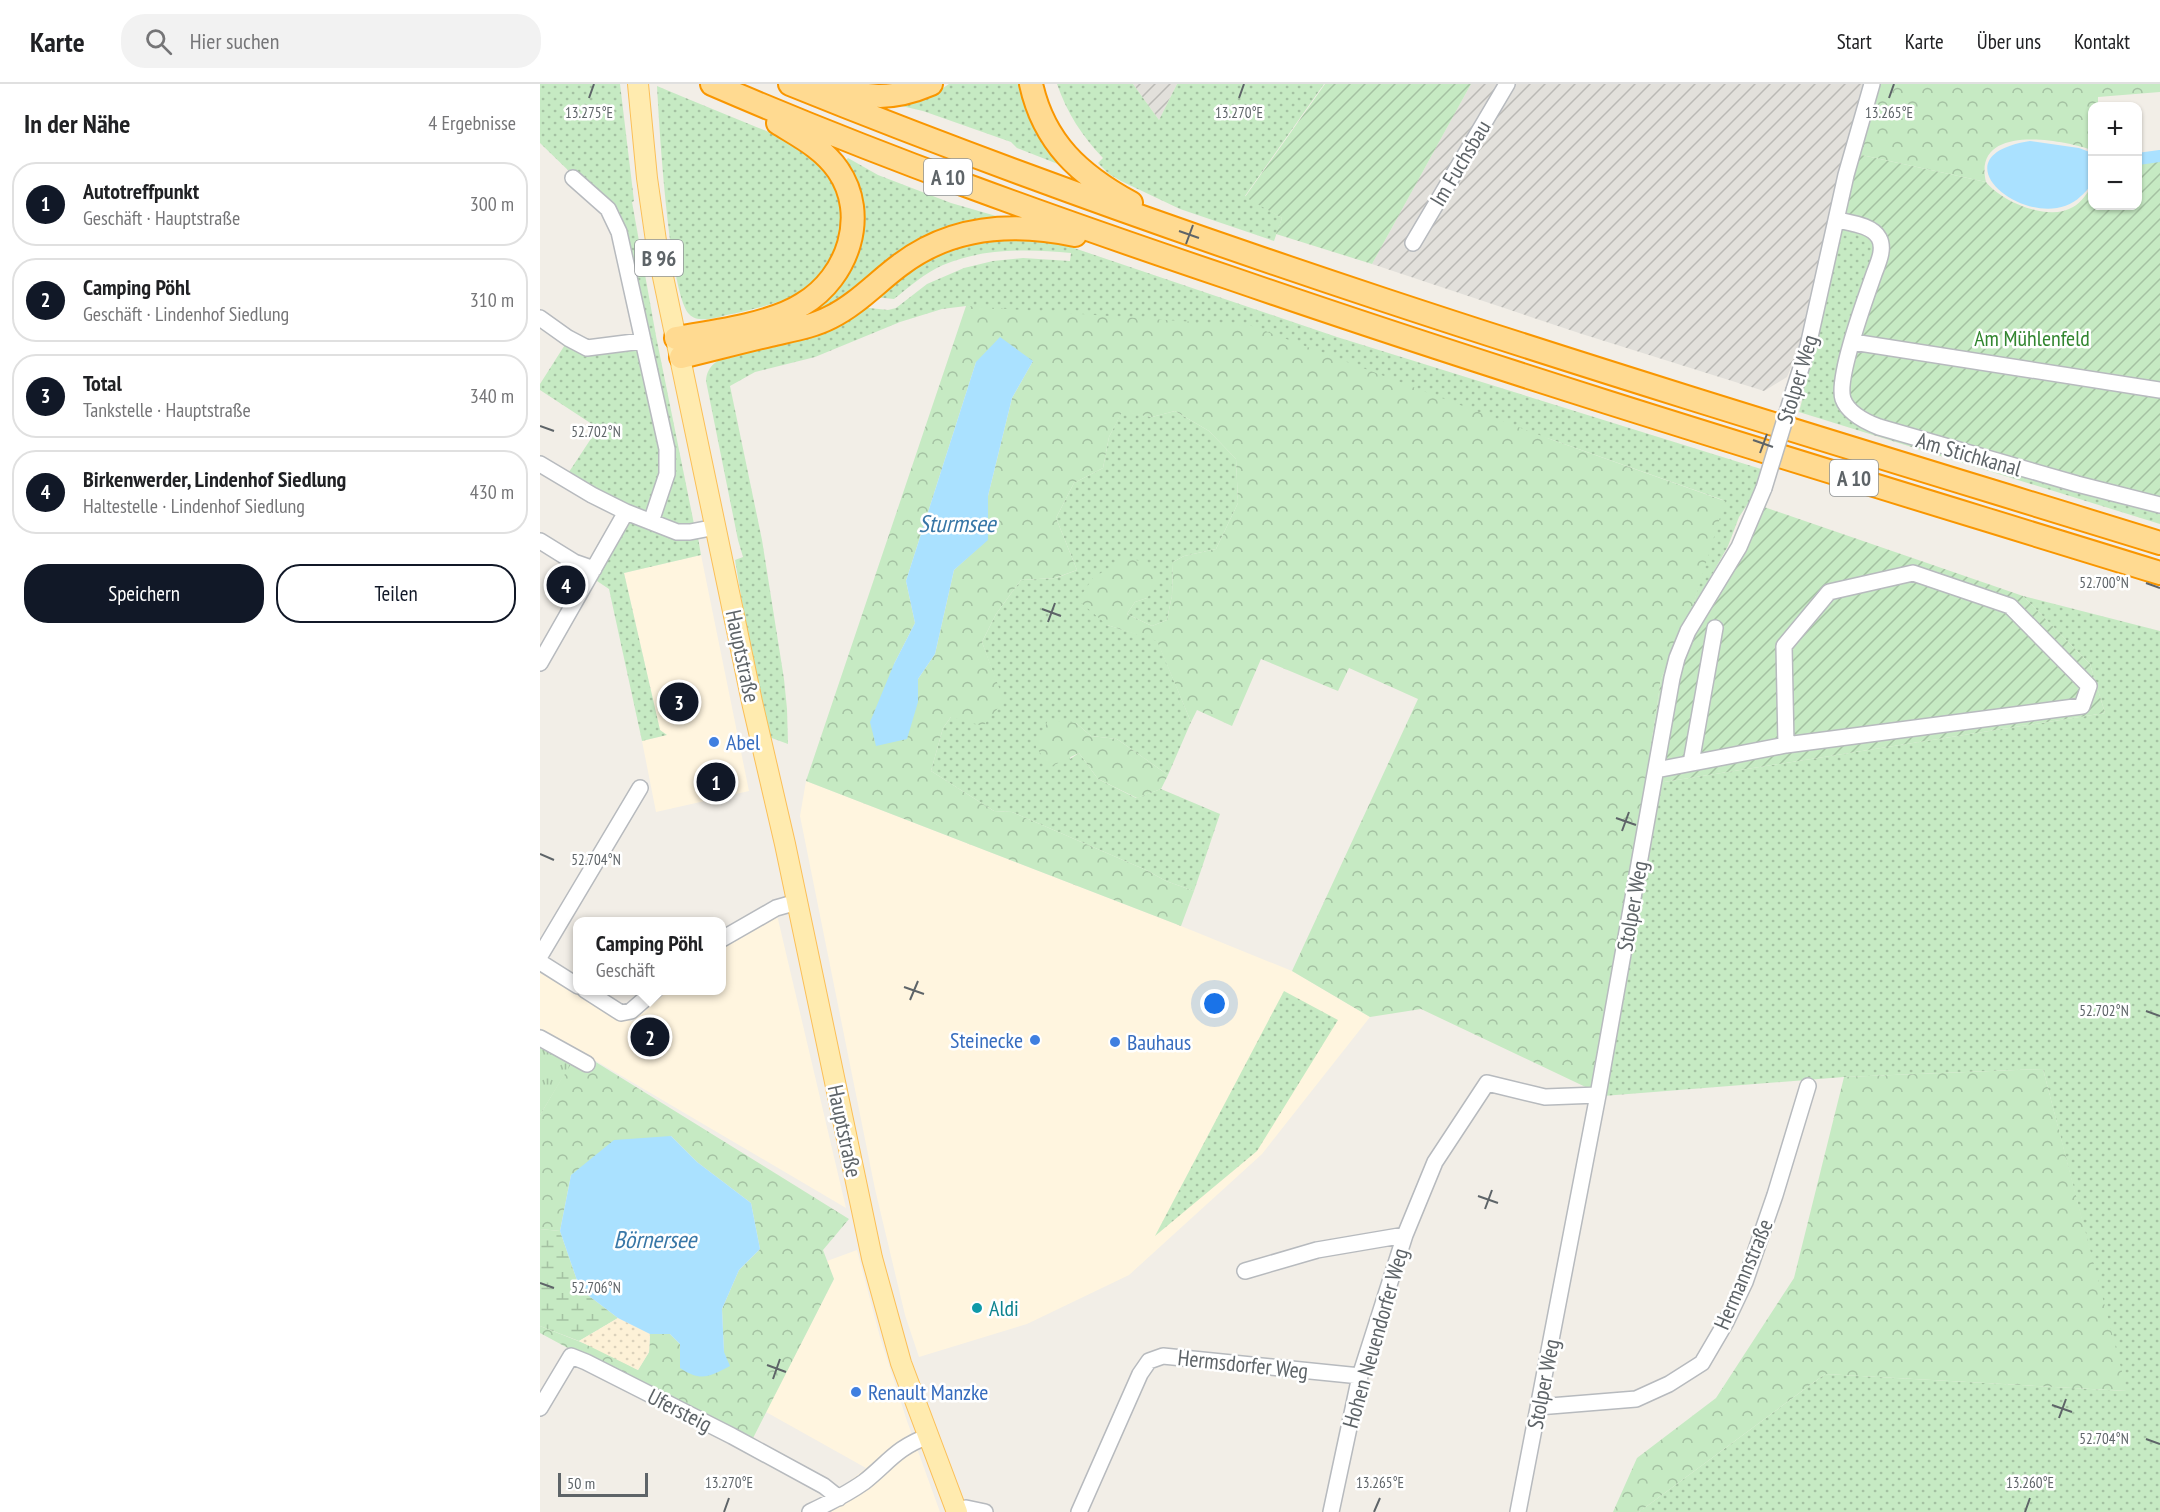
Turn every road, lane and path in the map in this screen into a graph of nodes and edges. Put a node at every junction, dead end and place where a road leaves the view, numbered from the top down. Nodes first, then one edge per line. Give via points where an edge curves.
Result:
1 (638, 84) edge
2 (790, 84) edge
3 (815, 84) edge
4 (931, 84) edge
5 (1031, 84) edge
6 (1507, 84) edge
7 (1872, 84) edge
8 (717, 86) edge
9 (573, 178) dead end
10 (1838, 220) junction
11 (1199, 237) junction
12 (1413, 243) dead end
13 (1176, 260) junction
14 (540, 318) edge
15 (642, 341) junction
16 (1853, 342) junction
17 (678, 347) junction
18 (2160, 390) edge
19 (540, 464) edge
20 (2160, 506) edge
21 (626, 512) junction
22 (651, 522) junction
23 (716, 527) junction
24 (540, 542) edge
25 (2160, 543) edge
26 (594, 570) junction
27 (2160, 573) edge
28 (1715, 628) dead end
29 (540, 663) edge
30 (1786, 745) junction
31 (1691, 763) junction
32 (1656, 770) junction
33 (640, 788) dead end
34 (797, 902) junction
35 (726, 937) edge
36 (540, 956) edge
37 (540, 962) edge
38 (573, 983) edge
39 (593, 995) edge
40 (649, 995) edge
41 (540, 1038) edge
42 (587, 1064) dead end
43 (1808, 1086) dead end
44 (1598, 1095) junction
45 (1405, 1235) junction
46 (1245, 1271) dead end
47 (1360, 1376) junction
48 (1538, 1407) junction
49 (540, 1408) edge
50 (929, 1437) junction
51 (839, 1498) junction
52 (956, 1511) edge
53 (810, 1512) edge
54 (986, 1512) edge
55 (1079, 1512) edge
56 (1331, 1512) edge
57 (1518, 1512) edge

1 - 17 main road, Hauptstraße / B 96 via 656,241
2 - 11 highway, A 10 via 921,137
3 - 4 highway via 885,96 901,95
5 - 11 highway via 1046,127 1081,170 1116,194
6 - 12 street, Im Fuchsbau
7 - 10 street, Stolper Weg via 1846,175
8 - 13 highway, A 10 via 996,196
8 - 17 highway via 814,145 832,162 850,200 850,242 837,274 802,305
9 - 15 street via 603,205 615,223
10 - 16 street, Am Stichkanal via 1870,230 1879,237 1881,246
10 - 32 street, Stolper Weg, bridge via 1808,346 1764,488 1739,547 1696,616 1680,651
11 - 25 highway, A 10 via 1606,371
13 - 17 highway via 1072,234 1012,228 964,233 922,250 846,308 819,323
13 - 27 highway, A 10 via 1537,380
14 - 15 street via 587,348
15 - 22 street via 668,459 664,486
16 - 18 street
16 - 20 street, Am Stichkanal via 1842,397 1847,407 1868,422 1943,447
17 - 23 main road, Hauptstraße
19 - 21 street
21 - 22 street
21 - 26 street
22 - 23 street via 684,533
23 - 34 main road, Hauptstraße
24 - 26 street
26 - 29 street
28 - 31 street
30 - 30 street via 2082,706 2089,686 2010,606 1913,573 1828,592 1784,646
30 - 31 street
31 - 32 street
32 - 44 street, Stolper Weg
33 - 36 street
34 - 35 street via 776,908
34 - 50 main road, Hauptstraße via 884,1307
37 - 38 street
39 - 40 street via 621,1013 631,1011
41 - 42 street
43 - 48 street, Hermannstraße via 1745,1282 1702,1362 1669,1384 1636,1399
44 - 45 street, Hohen Neuendorfer Weg via 1545,1097 1486,1083 1435,1162
44 - 48 street, Stolper Weg
45 - 46 street, Hohen Neuendorfer Weg via 1317,1250
45 - 47 street, Hohen Neuendorfer Weg
47 - 55 street, Hermsdorfer Weg via 1163,1356 1149,1361
47 - 56 street, Hohen Neuendorfer Weg
48 - 57 street, Stolper Weg
49 - 51 street, Ufersteig via 571,1356 732,1436
50 - 51 street via 904,1446 864,1482
50 - 52 main road, Hauptstraße
51 - 53 street
52 - 54 street via 966,1508

